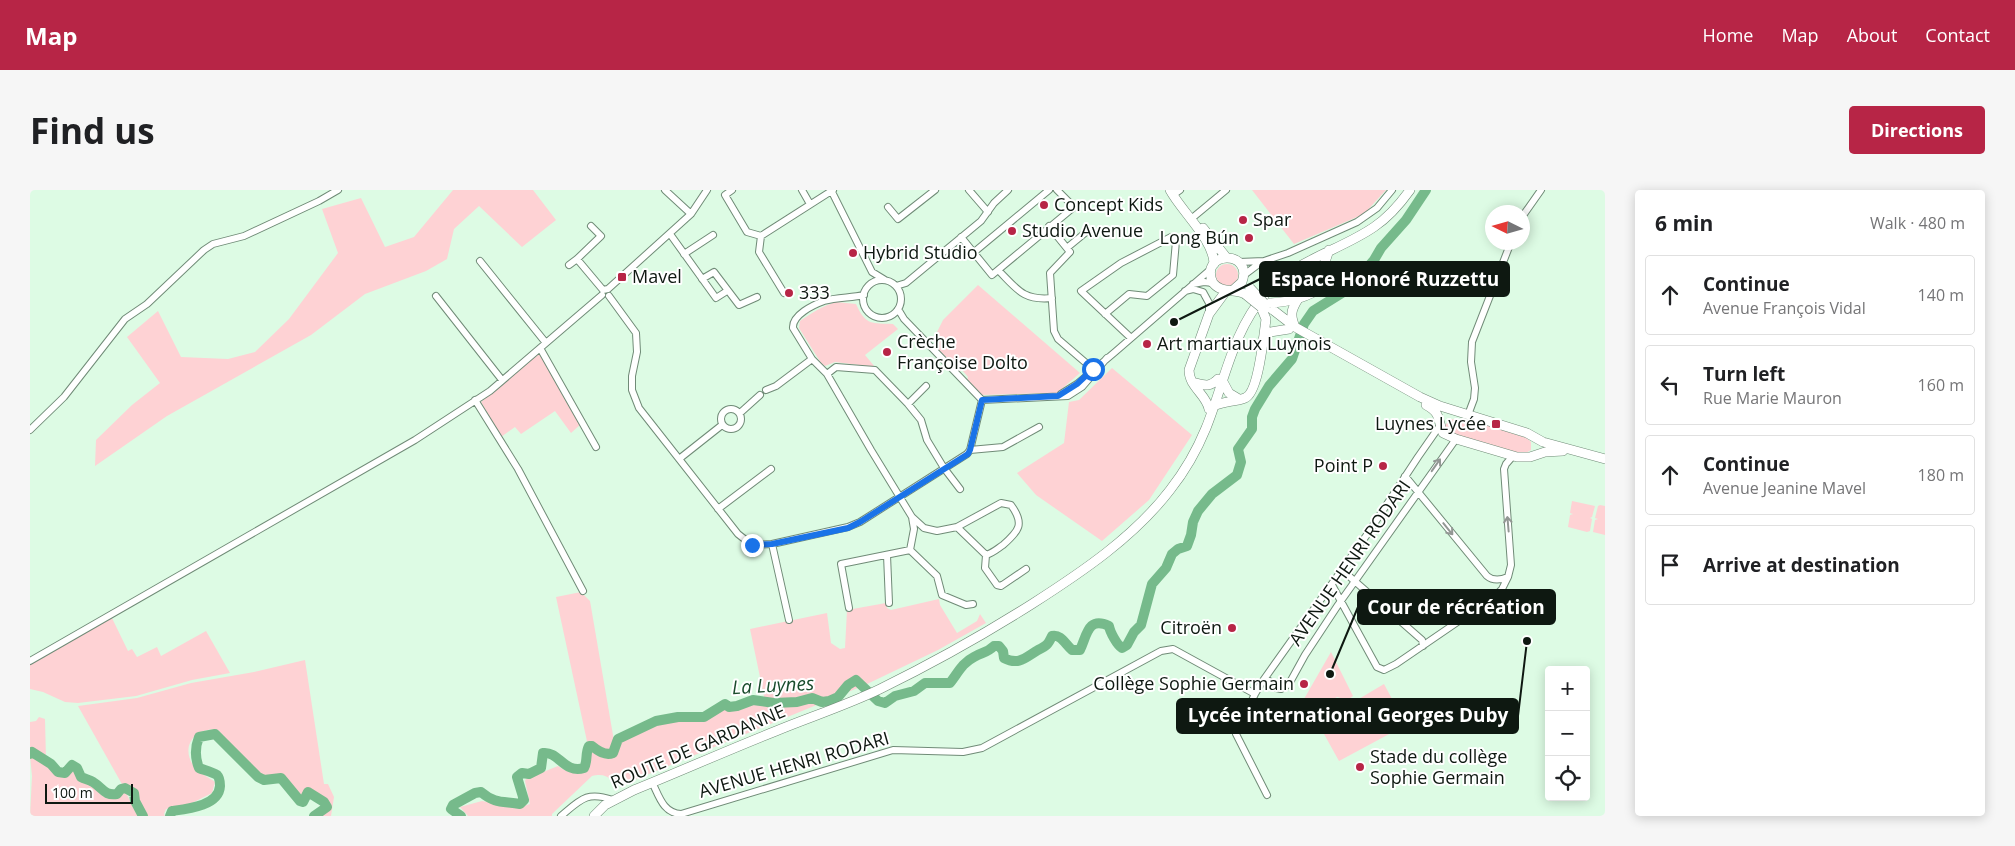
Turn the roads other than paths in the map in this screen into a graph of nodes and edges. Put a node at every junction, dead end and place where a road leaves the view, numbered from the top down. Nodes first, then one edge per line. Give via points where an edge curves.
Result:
1 (338, 190) edge
2 (665, 190) edge
3 (707, 190) edge
4 (732, 190) edge
5 (802, 190) edge
6 (832, 190) edge
7 (935, 190) edge
8 (969, 190) edge
9 (1008, 190) edge
10 (1050, 190) edge
11 (1057, 190) edge
12 (1226, 190) edge
13 (1392, 190) edge
14 (1405, 190) edge
15 (1410, 190) edge
16 (1541, 190) edge
17 (1174, 192) edge
18 (810, 204) junction
19 (888, 206) dead end
20 (1530, 206) edge
21 (988, 212) junction
22 (692, 214) junction
23 (1192, 218) junction
24 (591, 226) dead end
25 (1049, 226) junction
26 (1085, 233) dead end
27 (670, 234) junction
28 (713, 235) dead end
29 (761, 236) junction
30 (961, 237) junction
31 (1068, 248) junction
32 (1329, 250) junction
33 (1508, 250) edge
34 (973, 253) junction
35 (684, 254) junction
36 (1226, 257) junction
37 (577, 259) junction
38 (480, 261) dead end
39 (1264, 261) junction
40 (1239, 262) junction
41 (1305, 262) junction
42 (569, 266) dead end
43 (1212, 267) junction
44 (998, 270) junction
45 (872, 272) junction
46 (1244, 277) junction
47 (1324, 277) junction
48 (702, 279) junction
49 (886, 281) junction
50 (906, 283) junction
51 (871, 284) junction
52 (1192, 284) junction
53 (1214, 285) junction
54 (896, 286) junction
55 (727, 291) junction
56 (1184, 291) junction
57 (1230, 291) junction
58 (1248, 291) junction
59 (605, 293) junction
60 (784, 293) dead end
61 (864, 295) junction
62 (436, 296) dead end
63 (757, 297) dead end
64 (901, 297) junction
65 (852, 298) junction
66 (1052, 298) junction
67 (1298, 299) junction
68 (864, 304) junction
69 (1263, 305) junction
70 (898, 309) junction
71 (1211, 310) junction
72 (1105, 314) junction
73 (888, 317) junction
74 (904, 320) junction
75 (1293, 329) junction
76 (1131, 338) junction
77 (1263, 339) junction
78 (1311, 339) junction
79 (546, 343) junction
80 (540, 348) junction
81 (1107, 358) junction
82 (812, 359) junction
83 (1093, 369) junction
84 (827, 374) junction
85 (1220, 379) junction
86 (502, 380) junction
87 (1192, 382) junction
88 (926, 386) dead end
89 (766, 390) dead end
90 (760, 395) dead end
91 (1058, 396) junction
92 (1239, 399) junction
93 (475, 400) junction
94 (982, 400) junction
95 (908, 404) junction
96 (1212, 408) junction
97 (740, 413) junction
98 (1468, 415) junction
99 (1479, 418) junction
100 (1441, 424) junction
101 (722, 425) junction
102 (1040, 427) dead end
103 (30, 430) edge
104 (1533, 438) junction
105 (1456, 439) junction
106 (596, 447) dead end
107 (970, 450) junction
108 (1571, 451) junction
109 (1534, 454) junction
110 (1513, 456) junction
111 (679, 459) junction
112 (1605, 459) edge
113 (944, 468) junction
114 (771, 469) dead end
115 (1405, 476) junction
116 (960, 489) dead end
117 (1418, 492) junction
118 (898, 496) junction
119 (718, 509) junction
120 (912, 517) junction
121 (957, 527) junction
122 (772, 544) junction
123 (910, 550) junction
124 (887, 555) junction
125 (986, 555) junction
126 (1026, 569) dead end
127 (1342, 570) junction
128 (1508, 576) junction
129 (1356, 581) junction
130 (1332, 584) junction
131 (583, 591) dead end
132 (1342, 600) junction
133 (889, 603) dead end
134 (973, 604) dead end
135 (849, 608) dead end
136 (789, 620) dead end
137 (1423, 646) junction
138 (30, 661) edge
139 (1266, 678) junction
140 (1255, 694) junction
141 (652, 782) junction
142 (1267, 795) dead end
143 (614, 800) junction
144 (561, 816) edge
145 (594, 816) edge

1 - 103 street via 244,236 213,244 204,250 147,304 125,318 64,398
2 - 22 street
3 - 22 street
4 - 29 street via 724,195 747,232
5 - 18 street
6 - 18 street
6 - 45 street
7 - 19 street via 898,219
8 - 21 street
9 - 21 street
10 - 34 street
11 - 25 street via 1074,207
12 - 23 street
13 - 39 street via 1377,208 1357,222
14 - 85 main road, ROUTE DE GARDANNE via 1376,222 1304,258 1265,290 1239,324 1228,348
15 - 32 main road, ROUTE DE GARDANNE via 1397,207 1375,226
16 - 20 street
17 - 23 main road
18 - 29 street
21 - 30 street
22 - 27 street
23 - 36 main road
23 - 43 main road via 1212,254
24 - 37 street via 601,236
25 - 31 street
25 - 44 street
26 - 31 street
27 - 35 street
27 - 59 street
28 - 35 street
29 - 60 street via 758,252
30 - 34 street
30 - 50 street
31 - 66 street via 1070,252 1050,273
32 - 41 main road, ROUTE DE GARDANNE
32 - 47 main road
33 - 98 street via 1472,342 1471,362 1476,388
34 - 44 street via 992,275
35 - 48 street
36 - 40 main road
36 - 43 main road
37 - 42 street
37 - 59 street
38 - 79 street
39 - 40 street
39 - 46 street
40 - 46 main road
41 - 47 main road via 1318,266
41 - 85 main road, ROUTE DE GARDANNE via 1267,291 1251,312
43 - 52 street
43 - 53 main road
44 - 66 street via 1028,297
45 - 49 street
45 - 51 street
46 - 57 main road via 1240,285
46 - 58 main road
47 - 67 main road via 1322,287
48 - 55 street via 716,298
48 - 55 street via 714,272
49 - 51 street
49 - 54 street
50 - 54 street
50 - 64 street
51 - 61 street
52 - 53 street
52 - 56 street
53 - 57 main road
53 - 71 main road
54 - 64 street
55 - 63 street via 738,305
56 - 71 street via 1203,292
56 - 76 street
57 - 58 main road
57 - 71 main road
58 - 69 main road, bridge
59 - 79 street
59 - 111 street via 636,332 632,390 639,408
61 - 65 street
61 - 68 street
62 - 86 street
64 - 70 street
65 - 68 street
65 - 82 street via 823,301 794,319 793,328
66 - 83 street via 1054,331 1058,339
67 - 69 main road
67 - 75 main road via 1292,309
68 - 73 street via 875,316
69 - 75 main road
69 - 77 main road via 1266,319
70 - 73 street
70 - 74 street
71 - 87 main road via 1189,370
72 - 72 street via 1081,291 1121,263 1171,237 1176,240 1173,275 1147,296 1129,294
72 - 76 street
73 - 74 street
74 - 94 street
75 - 77 main road via 1270,332
75 - 78 main road
76 - 81 street
77 - 92 main road via 1250,395
78 - 98 main road via 1420,397
78 - 100 main road via 1433,409
79 - 80 street
80 - 86 street
80 - 106 street
81 - 83 street
81 - 91 street via 1078,390 1068,396
82 - 84 street
82 - 89 street
83 - 91 street
84 - 95 street via 836,368 875,370
84 - 118 street
85 - 87 main road via 1206,386
85 - 92 main road via 1229,393
85 - 96 main road, ROUTE DE GARDANNE
86 - 93 street
87 - 96 main road
88 - 95 street
90 - 97 street
91 - 94 street
92 - 96 main road via 1222,402
93 - 131 street via 518,469
93 - 138 street via 416,440
94 - 107 street
95 - 113 street via 921,420 927,440
96 - 141 main road, ROUTE DE GARDANNE via 1190,455 1152,506 1085,565 1031,604 954,651 878,690
97 - 101 street via 733,408 725,410 720,416
97 - 101 street via 742,421 738,428 730,430
98 - 99 main road
99 - 100 main road via 1452,415
99 - 104 main road via 1527,433
100 - 105 main road via 1443,432
100 - 115 street, AVENUE HENRI RODARI
101 - 111 street
102 - 107 street via 1003,447
104 - 108 main road
104 - 109 main road via 1536,443
105 - 110 main road
117 -> 105 street, AVENUE HENRI RODARI
107 - 113 street
108 - 109 main road
108 - 112 main road
109 - 110 main road via 1523,458
128 -> 110 street via 1511,565 1504,474 1506,464
111 - 119 street
113 - 116 street
113 - 118 street
114 - 119 street
115 - 117 street
115 - 127 street, AVENUE HENRI RODARI
117 -> 128 street via 1487,576 1497,580
117 - 129 street, AVENUE HENRI RODARI
118 - 120 street
118 - 122 street via 848,528
119 - 122 street via 747,542 759,546
120 - 121 street via 931,531
120 - 123 street via 914,529
121 - 125 street
121 - 125 street via 1001,503 1011,505 1019,521 1017,533
122 - 136 street
123 - 124 street
123 - 134 street via 937,576 942,595 966,605
124 - 133 street
124 - 135 street via 840,564
125 - 126 street via 985,568 997,585 1002,586
127 - 129 street
127 - 130 street, AVENUE HENRI RODARI
128 - 137 street via 1494,597
129 - 132 street, AVENUE HENRI RODARI
129 - 137 street via 1422,640
130 - 132 street
130 - 139 street, AVENUE HENRI RODARI
132 - 137 street via 1376,667 1390,668
132 - 139 street, AVENUE HENRI RODARI via 1289,684 1276,688
139 - 140 street, AVENUE HENRI RODARI
140 - 141 street, AVENUE HENRI RODARI via 1173,649 1161,651 982,748 963,752 893,750 680,814 664,806
140 - 142 street, AVENUE HENRI RODARI via 1236,734
141 - 143 main road, ROUTE DE GARDANNE
143 - 144 street via 597,795 587,797
143 - 145 main road, ROUTE DE GARDANNE

